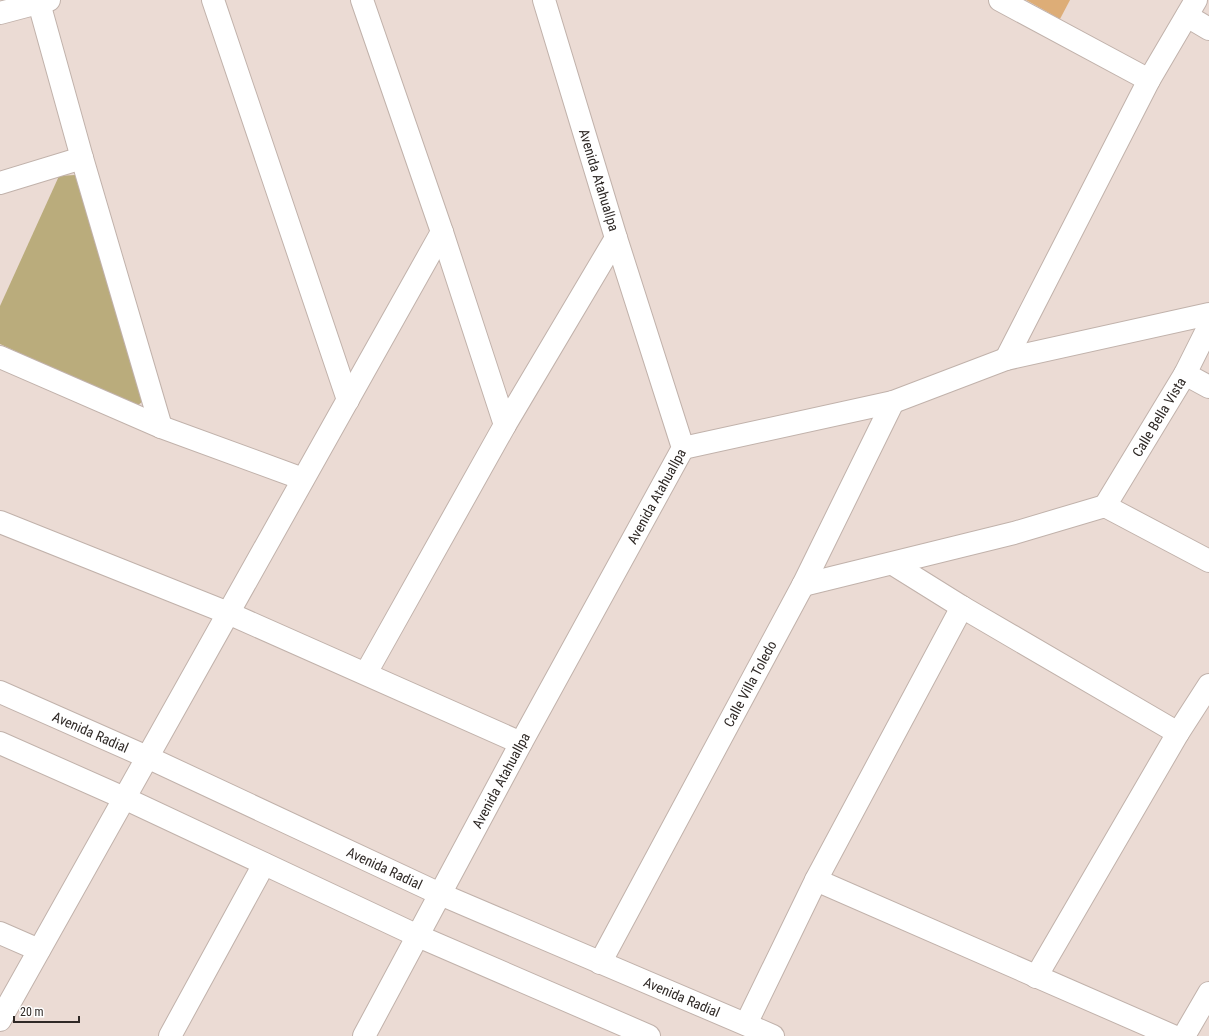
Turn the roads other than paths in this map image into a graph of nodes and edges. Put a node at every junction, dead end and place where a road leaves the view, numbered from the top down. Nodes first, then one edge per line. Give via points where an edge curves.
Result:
1 (212, 0) edge
2 (362, 0) edge
3 (544, 0) edge
4 (1000, 0) edge
5 (44, 1) edge
6 (1191, 8) edge
7 (0, 13) edge
8 (1209, 29) edge
9 (1149, 80) junction
10 (82, 158) junction
11 (0, 183) edge
12 (442, 232) junction
13 (616, 238) junction
14 (1209, 314) edge
15 (1209, 326) edge
16 (0, 357) edge
17 (1006, 359) junction
18 (1185, 374) junction
19 (1209, 387) edge
20 (348, 400) junction
21 (893, 402) junction
22 (505, 425) junction
23 (161, 427) junction
24 (683, 448) junction
25 (303, 479) junction
26 (1105, 506) junction
27 (0, 522) edge
28 (1209, 561) edge
29 (892, 564) junction
30 (803, 585) junction
31 (962, 607) junction
32 (228, 613) junction
33 (366, 673) junction
34 (1209, 685) edge
35 (0, 692) edge
36 (1178, 733) junction
37 (0, 743) edge
38 (521, 743) junction
39 (148, 757) junction
40 (124, 798) junction
41 (264, 864) junction
42 (816, 880) junction
43 (440, 894) junction
44 (0, 933) edge
45 (418, 936) junction
46 (39, 950) junction
47 (600, 963) junction
48 (1036, 977) junction
49 (1209, 994) edge
50 (0, 1020) edge
51 (746, 1024) junction
52 (170, 1036) edge
53 (364, 1036) edge
54 (650, 1036) edge
55 (773, 1036) edge
56 (1173, 1036) edge
57 (1184, 1036) edge

1 - 20 street
2 - 12 street
3 - 13 street, Avenida Atahuallpa
4 - 9 street
5 - 7 street
5 - 10 street
6 - 8 street
6 - 9 street
9 - 17 street
10 - 11 street
10 - 23 street
12 - 20 street
12 - 22 street
13 - 22 street
13 - 24 street, Avenida Atahuallpa
14 - 17 street
15 - 18 street, Calle Bella Vista
16 - 23 street
17 - 21 street
18 - 19 street
18 - 26 street, Calle Bella Vista
20 - 25 street
21 - 24 street
21 - 30 street, Calle Villa Toledo
22 - 33 street
23 - 25 street
24 - 38 street, Avenida Atahuallpa
25 - 32 street
26 - 28 street
26 - 29 street via 1014,533
27 - 32 street
29 - 30 street
29 - 31 street
30 - 47 street, Calle Villa Toledo
31 - 36 street
31 - 42 street
32 - 33 street
32 - 39 street
33 - 38 street
34 - 36 street
35 - 39 street, Avenida Radial
36 - 48 street
37 - 40 street
38 - 43 street, Avenida Atahuallpa
39 - 40 street
39 - 43 street, Avenida Radial
40 - 41 street
40 - 46 street
41 - 45 street
41 - 52 street
42 - 48 street
42 - 51 street
43 - 45 street, Avenida Atahuallpa
43 - 47 street, Avenida Radial
44 - 46 street
45 - 53 street, Avenida Atahuallpa
45 - 54 street
46 - 50 street
47 - 51 street, Avenida Radial
48 - 56 street
49 - 57 street
51 - 55 street, Avenida Radial

